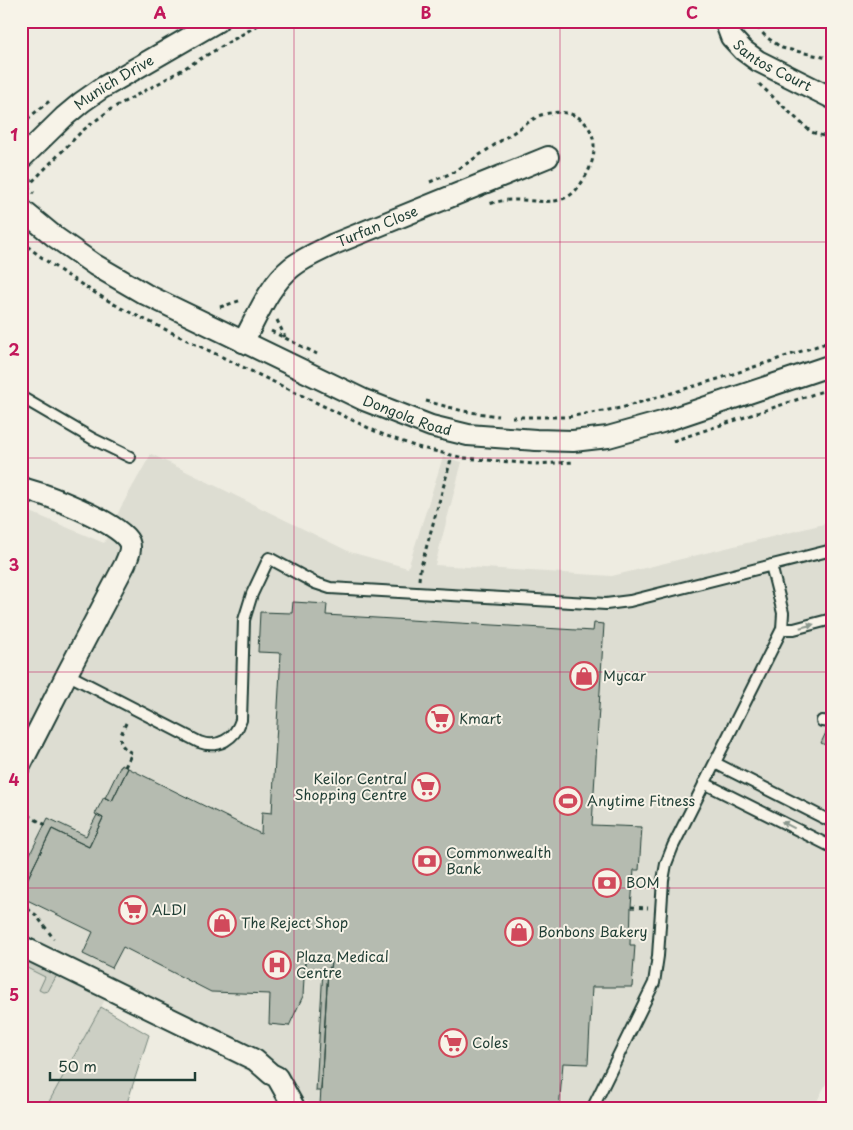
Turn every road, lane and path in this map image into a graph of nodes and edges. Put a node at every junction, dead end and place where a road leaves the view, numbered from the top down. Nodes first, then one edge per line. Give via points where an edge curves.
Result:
1 (218, 21) edge
2 (265, 21) edge
3 (725, 21) edge
4 (752, 21) edge
5 (832, 59) edge
6 (832, 98) edge
7 (548, 157) dead end
8 (21, 160) edge
9 (21, 182) edge
10 (27, 187) junction
11 (41, 198) dead end
12 (21, 209) edge
13 (21, 241) edge
14 (242, 300) dead end
15 (211, 303) dead end
16 (220, 307) junction
17 (276, 318) dead end
18 (254, 323) junction
19 (285, 337) junction
20 (832, 341) edge
21 (243, 342) junction
22 (318, 354) dead end
23 (832, 365) edge
24 (832, 388) edge
25 (21, 397) edge
26 (419, 400) dead end
27 (666, 443) dead end
28 (452, 456) junction
29 (130, 457) dead end
30 (576, 462) dead end
31 (21, 488) edge
32 (832, 550) edge
33 (770, 565) junction
34 (418, 593) junction
35 (832, 620) edge
36 (782, 629) junction
37 (67, 674) junction
38 (133, 708) junction
39 (715, 763) junction
40 (21, 764) edge
41 (125, 767) dead end
42 (704, 783) junction
43 (21, 812) edge
44 (832, 822) edge
45 (46, 825) dead end
46 (832, 847) edge
47 (21, 904) edge
48 (26, 907) junction
49 (21, 916) edge
50 (44, 926) dead end
51 (21, 946) edge
52 (270, 1074) junction
53 (278, 1109) edge
54 (295, 1109) edge
55 (592, 1109) edge

1 - 8 street, Munich Drive via 82,102
2 - 10 path via 111,109 82,131
3 - 6 street, Santos Court via 731,37 742,50
4 - 5 path via 766,37 782,48
7 - 18 street, Turfan Close via 311,255 279,280
9 - 10 path
10 - 11 path
12 - 21 street, Dongola Road via 95,265 145,294
13 - 28 path via 90,291 160,328 379,433
14 - 16 path
15 - 16 path
16 - 18 path
17 - 19 path
18 - 19 path
18 - 21 street, Turfan Close
19 - 22 path
20 - 26 path via 621,408 567,417 506,417
21 - 23 street, Dongola Road via 364,400 431,426 468,435 536,440 573,441 608,437
24 - 27 path
25 - 29 lane via 93,440
28 - 30 path via 534,464
28 - 34 path via 420,570
31 - 37 street via 53,498 100,520 121,533 130,544 129,556
32 - 33 lane
33 - 34 lane via 620,604
33 - 36 lane via 783,613
34 - 38 lane via 323,586 269,558 244,620 242,712 234,734 228,740 215,744 204,743
36 -> 35 lane
36 - 39 lane
37 - 38 lane
37 - 40 street
38 - 41 path via 120,738 122,747 132,753
39 - 42 lane
39 - 44 lane
46 -> 42 lane
42 - 55 lane via 666,864 654,983
43 - 45 path
47 - 48 path
48 - 49 path
48 - 50 path
51 - 52 street via 256,1060
52 - 53 street
52 - 54 street via 282,1083

